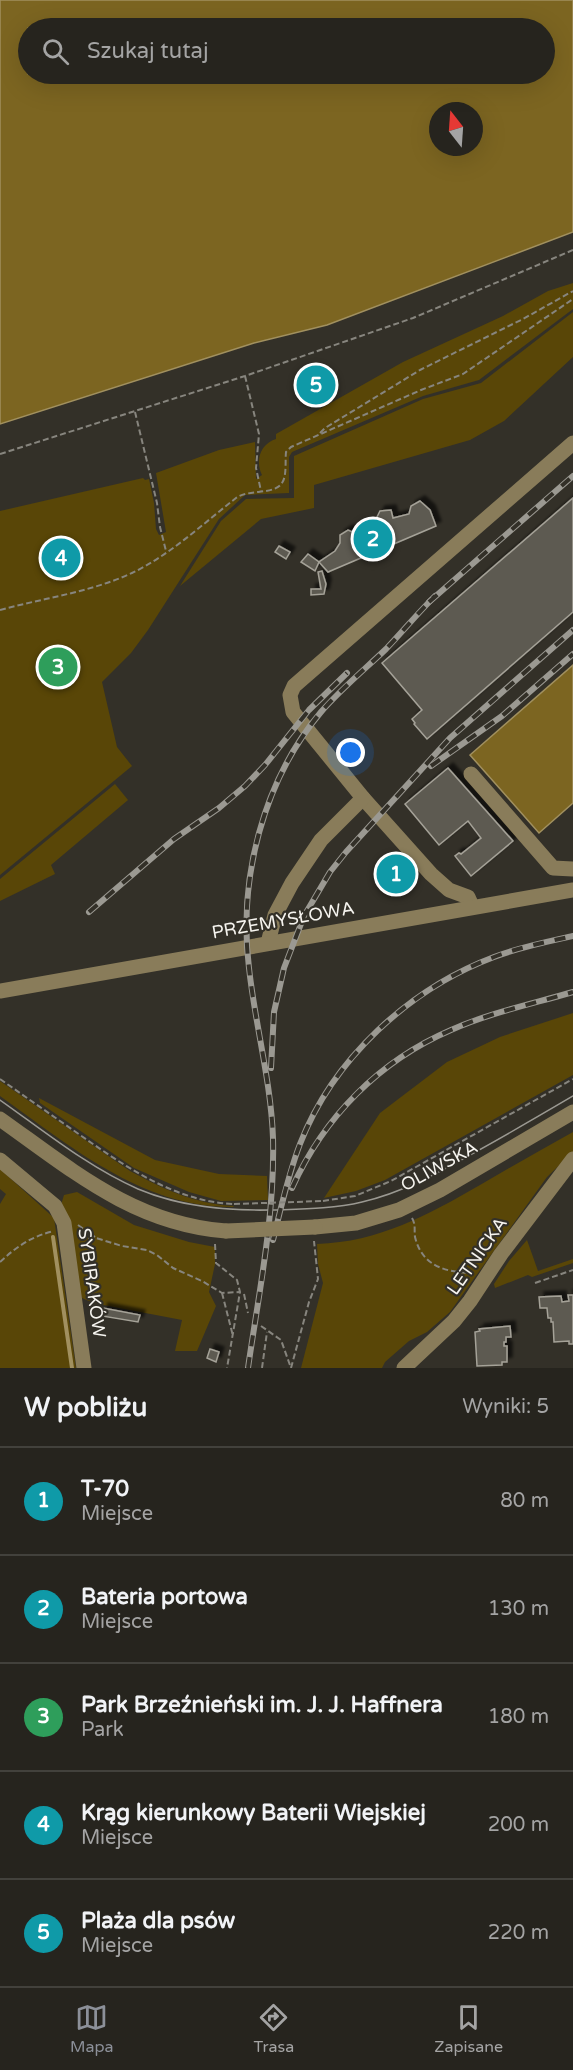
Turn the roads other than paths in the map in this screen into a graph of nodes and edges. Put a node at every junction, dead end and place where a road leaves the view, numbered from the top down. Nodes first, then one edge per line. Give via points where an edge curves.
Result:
1 (573, 443) edge
2 (471, 774) dead end
3 (363, 798) junction
4 (573, 869) edge
5 (573, 890) edge
6 (472, 906) junction
7 (268, 943) junction
8 (0, 990) edge
9 (573, 1112) edge
10 (0, 1119) edge
11 (573, 1159) edge
12 (0, 1160) edge
13 (84, 1368) edge
14 (404, 1368) edge

1 - 3 street via 294,686 290,695 293,712
2 - 4 street via 553,868
3 - 6 street via 430,874 449,890 468,897
3 - 7 street via 321,840 292,883 275,915
5 - 6 street, PRZEMYSŁOWA
6 - 7 street, PRZEMYSŁOWA
7 - 8 street, PRZEMYSŁOWA
9 - 10 street, OLIWSKA, bridge via 399,1210 314,1234 191,1226 132,1207
11 - 14 street, LETNICKA via 454,1321
12 - 13 street, SYBIRAKÓW via 56,1206 60,1214

